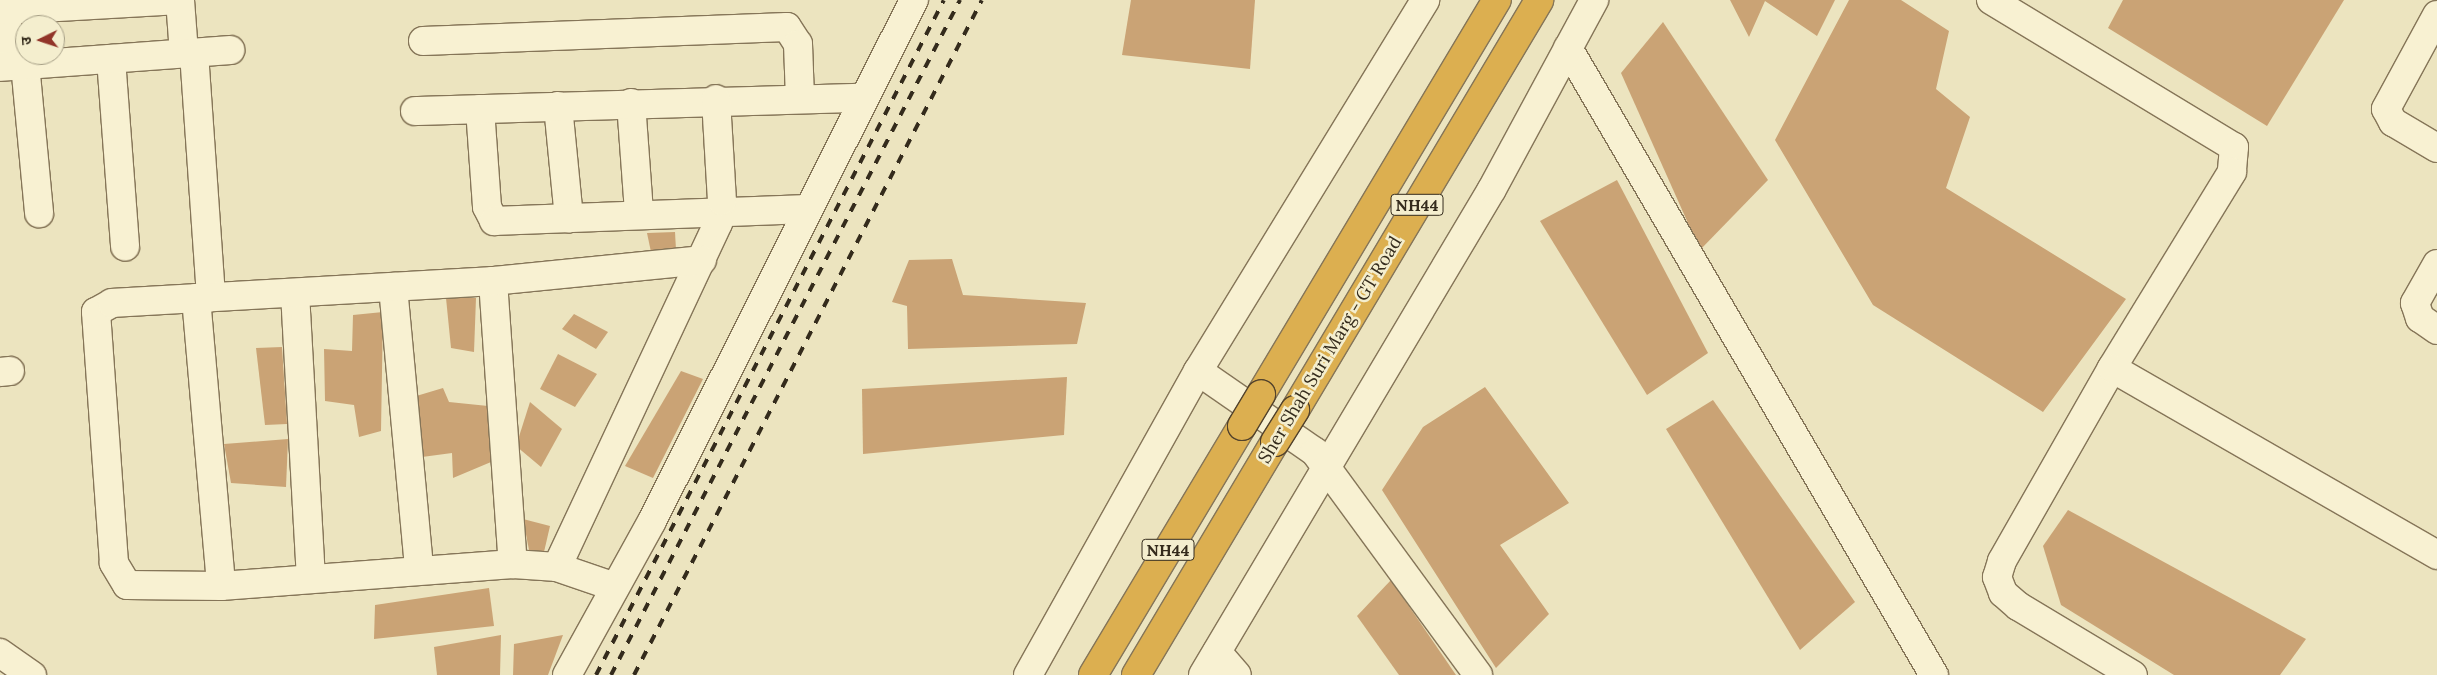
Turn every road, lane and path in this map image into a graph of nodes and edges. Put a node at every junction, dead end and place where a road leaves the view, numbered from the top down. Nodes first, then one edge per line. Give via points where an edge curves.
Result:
1 (180, 0) edge
2 (914, 0) edge
3 (1425, 0) edge
4 (1497, 0) edge
5 (1539, 0) edge
6 (1594, 0) edge
7 (1991, 0) edge
8 (6, 5) edge
9 (2437, 15) edge
10 (423, 41) dead end
11 (1568, 48) junction
12 (230, 50) dead end
13 (189, 53) junction
14 (111, 59) junction
15 (12, 66) edge
16 (800, 98) junction
17 (864, 98) junction
18 (716, 99) junction
19 (631, 103) junction
20 (558, 106) junction
21 (480, 109) junction
22 (416, 111) dead end
23 (2437, 148) edge
24 (807, 209) junction
25 (722, 212) junction
26 (39, 213) dead end
27 (639, 213) junction
28 (569, 218) junction
29 (125, 246) dead end
30 (702, 260) junction
31 (2437, 264) edge
32 (494, 281) junction
33 (393, 287) junction
34 (295, 292) junction
35 (203, 298) junction
36 (2437, 330) edge
37 (2112, 368) junction
38 (1198, 371) junction
39 (1328, 468) junction
40 (2437, 555) edge
41 (513, 564) junction
42 (557, 567) junction
43 (419, 568) junction
44 (311, 578) junction
45 (221, 586) junction
46 (615, 587) junction
47 (1217, 652) junction
48 (0, 653) edge
49 (32, 675) edge
50 (567, 675) edge
51 (1028, 675) edge
52 (1093, 675) edge
53 (1136, 675) edge
54 (1203, 675) edge
55 (1237, 675) edge
56 (1478, 675) edge
57 (1934, 675) edge
58 (2133, 675) edge

1 - 8 street
1 - 13 street
2 - 17 street
3 - 38 street
4 - 52 highway, Sher Shah Suri Marg - GT Road / NH44, bridge
5 - 53 highway, Sher Shah Suri Marg - GT Road / NH44, bridge
6 - 11 street
7 - 37 street via 2234,147 2237,159 2232,172
8 - 15 street
9 - 23 street via 2386,109 2393,122
10 - 16 street via 787,27 798,44
11 - 39 street via 1492,189
11 - 57 street
12 - 13 street
13 - 14 street
13 - 35 street
14 - 15 street
14 - 29 street
15 - 26 street
16 - 17 street
16 - 18 street
17 - 24 street
18 - 19 street
18 - 25 street
19 - 20 street
19 - 27 street
20 - 21 street
20 - 28 street
21 - 22 street
21 - 28 street via 489,216 505,222
24 - 25 street
24 - 46 street
25 - 27 street
25 - 30 street
27 - 28 street
30 - 32 street
30 - 42 street
31 - 36 street via 2415,303 2420,318
32 - 33 street
32 - 41 street
33 - 34 street
33 - 43 street
34 - 35 street
34 - 44 street
35 - 45 street
35 - 45 street via 112,303 96,312 114,553 121,581 135,587
37 - 40 street
37 - 58 street via 2002,561 1997,578 2003,592 2018,606
38 - 39 street via 1300,438
38 - 51 street
39 - 47 street
39 - 56 street
41 - 42 street
41 - 43 street
42 - 46 street
43 - 44 street
44 - 45 street
46 - 50 street
47 - 54 street
47 - 55 street
48 - 49 street

